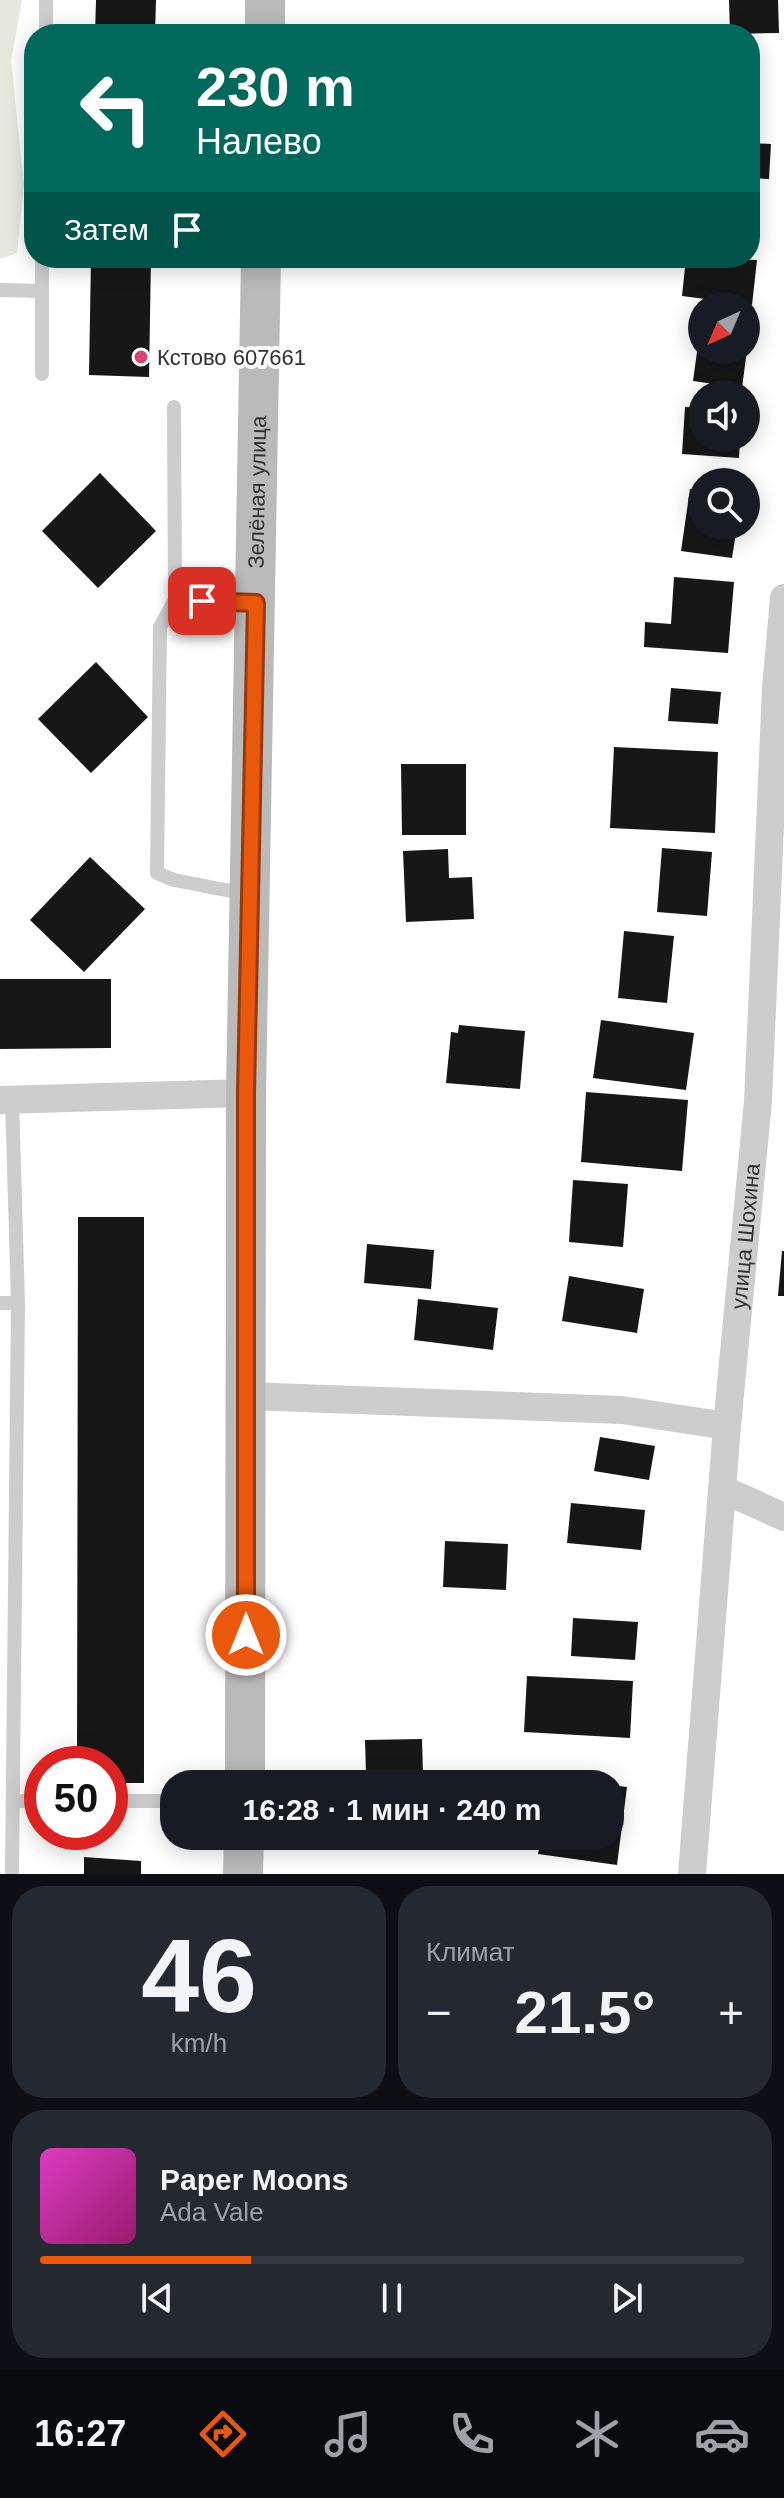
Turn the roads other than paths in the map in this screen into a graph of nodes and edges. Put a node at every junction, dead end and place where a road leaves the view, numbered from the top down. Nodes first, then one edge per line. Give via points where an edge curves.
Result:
1 (46, 0) edge
2 (265, 0) edge
3 (46, 24) edge
4 (265, 24) edge
5 (42, 268) edge
6 (261, 268) edge
7 (0, 290) edge
8 (41, 291) junction
9 (42, 374) dead end
10 (174, 407) dead end
11 (784, 598) edge
12 (175, 600) junction
13 (256, 603) junction
14 (250, 895) junction
15 (246, 1093) junction
16 (6, 1100) edge
17 (0, 1303) edge
18 (18, 1303) junction
19 (246, 1396) junction
20 (727, 1426) junction
21 (722, 1489) junction
22 (784, 1517) edge
23 (0, 1530) edge
24 (16, 1530) junction
25 (245, 1770) edge
26 (14, 1801) junction
27 (24, 1801) edge
28 (128, 1801) edge
29 (160, 1801) edge
30 (244, 1850) edge
31 (12, 1874) edge
32 (243, 1874) edge
33 (692, 1874) edge

1 - 3 lane
2 - 4 main road
5 - 8 lane
6 - 13 main road, Зелёная улица
7 - 8 lane
8 - 9 lane
10 - 12 lane
11 - 20 street, улица Шохина via 758,1101
12 - 13 lane
12 - 14 lane via 160,627 157,873
13 - 14 main road, Зелёная улица
14 - 15 main road, Зелёная улица
15 - 16 street
15 - 19 main road, Зелёная улица
16 - 18 lane
17 - 18 lane
18 - 24 lane
19 - 20 street via 622,1410
19 - 25 main road, Зелёная улица
20 - 21 street, улица Шохина
21 - 22 street
21 - 33 street, улица Шохина
23 - 24 lane
24 - 26 lane
26 - 27 lane
26 - 31 lane
28 - 29 lane
30 - 32 main road

